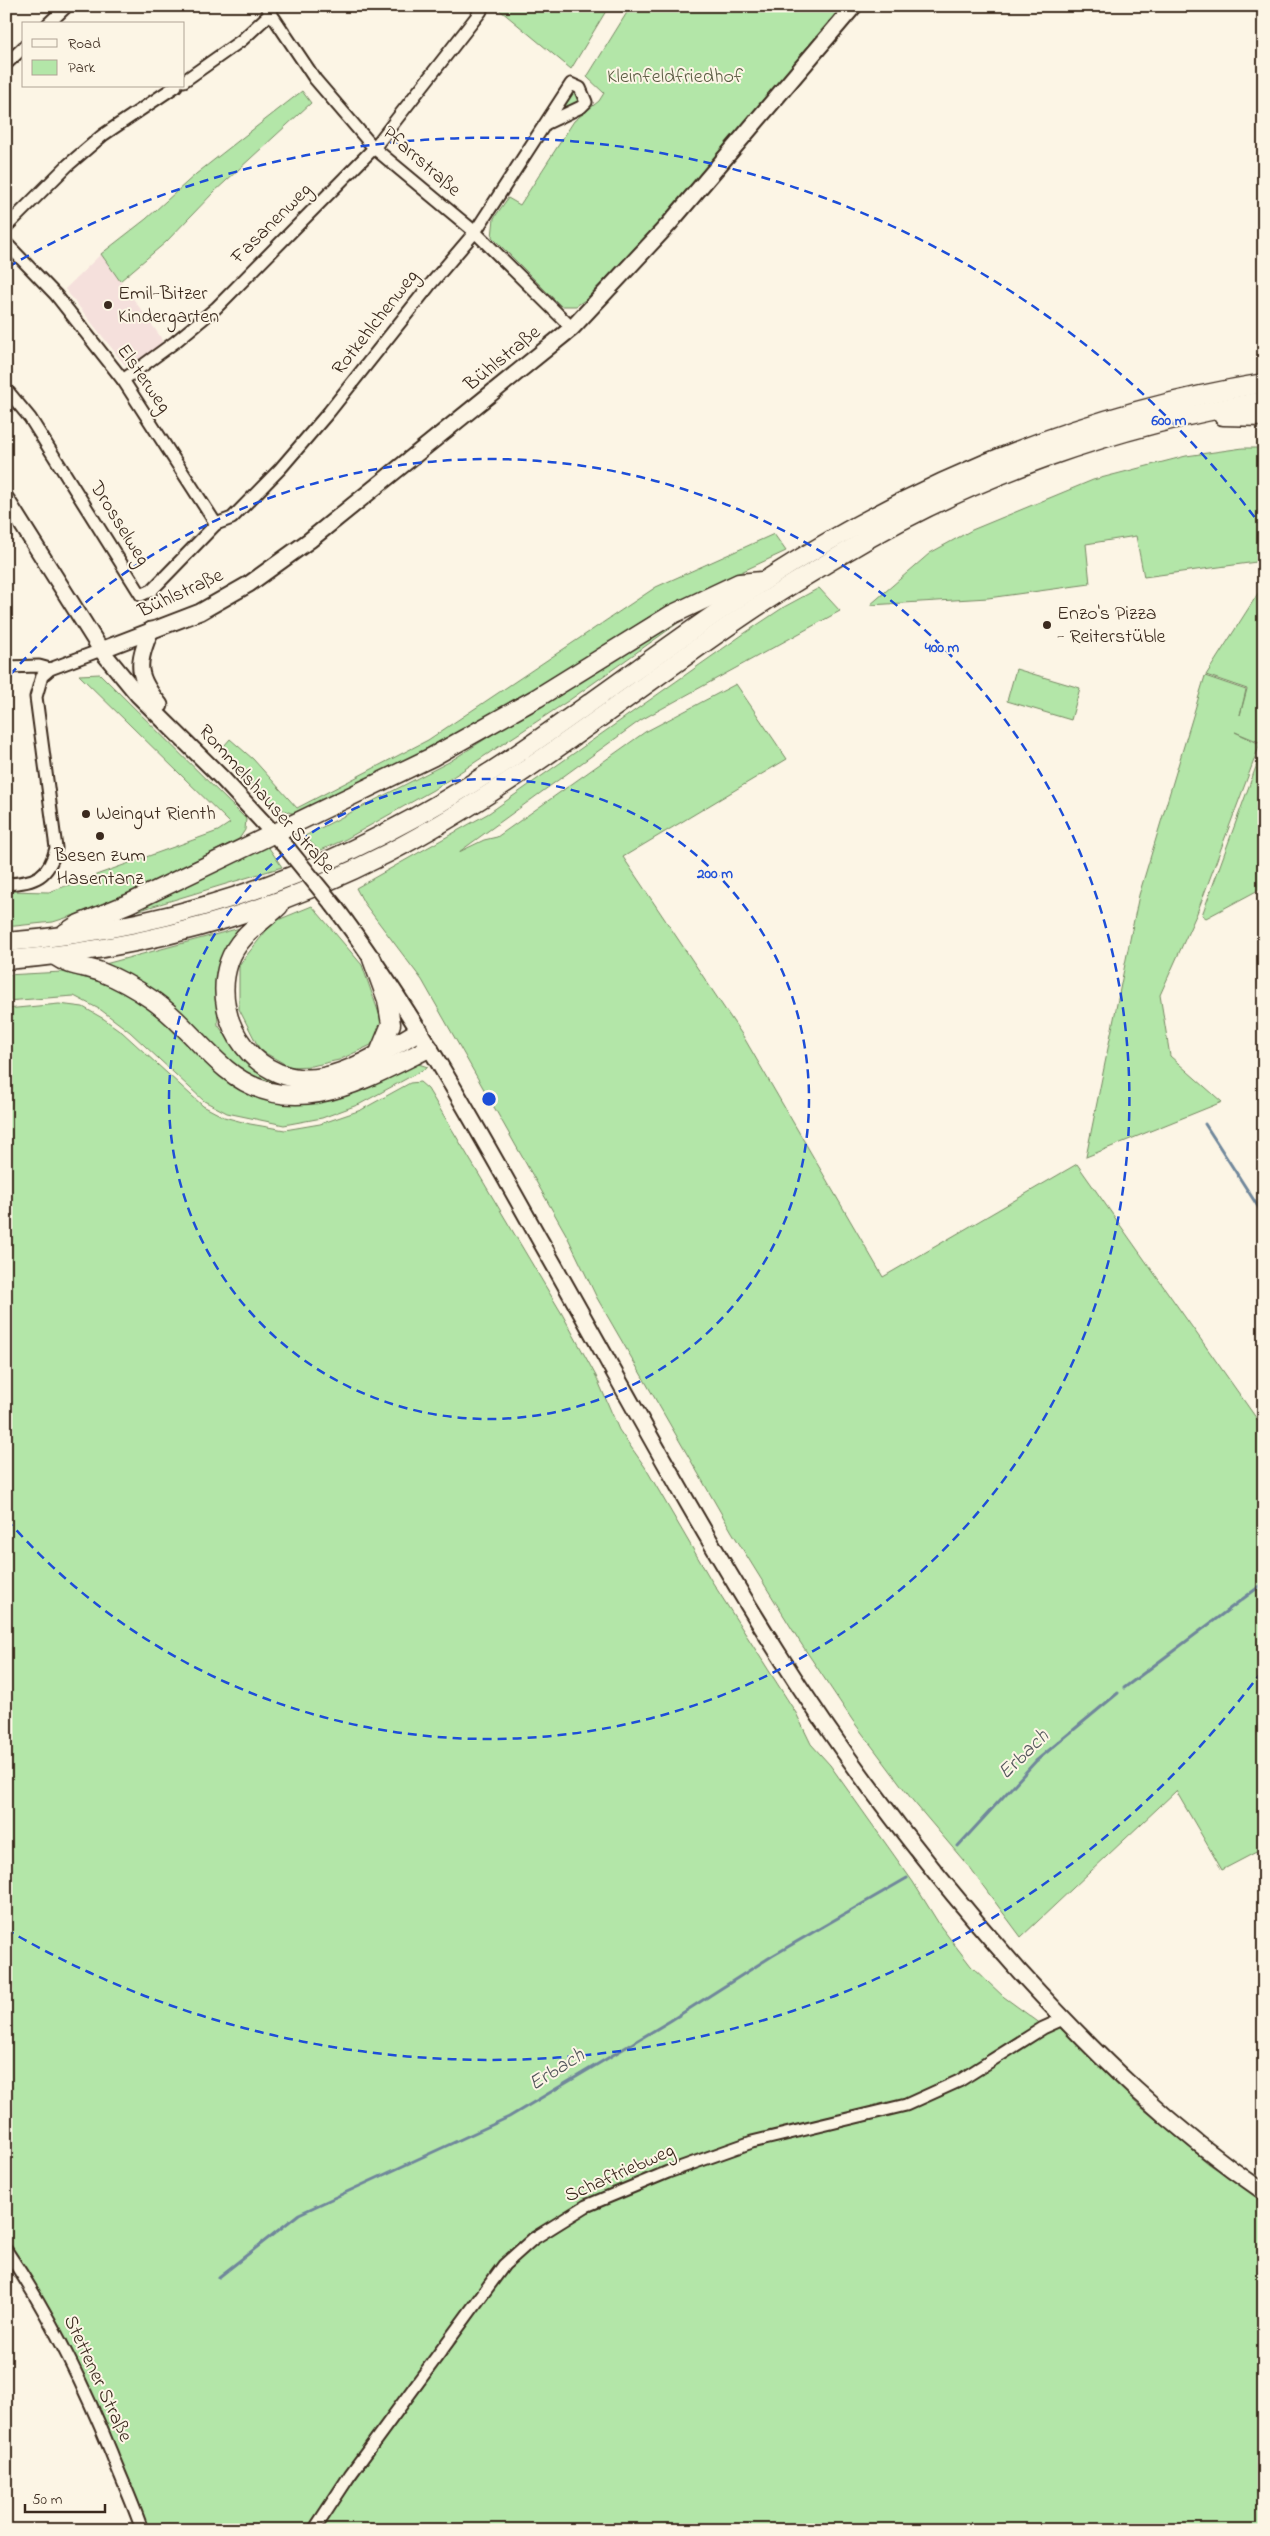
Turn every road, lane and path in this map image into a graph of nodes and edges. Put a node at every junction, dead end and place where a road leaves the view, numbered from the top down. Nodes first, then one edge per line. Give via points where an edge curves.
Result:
1 (67, 6) edge
2 (475, 6) edge
3 (854, 6) edge
4 (268, 10) edge
5 (50, 22) edge
6 (22, 48) edge
7 (8, 59) edge
8 (185, 80) edge
9 (173, 88) edge
10 (545, 124) junction
11 (374, 148) junction
12 (6, 227) edge
13 (475, 232) junction
14 (6, 243) edge
15 (572, 328) junction
16 (124, 380) junction
17 (1264, 383) edge
18 (6, 389) edge
19 (1264, 401) edge
20 (1190, 416) junction
21 (1264, 417) edge
22 (6, 499) edge
23 (216, 524) junction
24 (765, 580) junction
25 (150, 630) junction
26 (101, 650) junction
27 (6, 668) edge
28 (50, 669) junction
29 (198, 753) junction
30 (273, 832) junction
31 (6, 884) edge
32 (289, 897) junction
33 (58, 938) junction
34 (6, 942) edge
35 (55, 956) junction
36 (372, 959) junction
37 (6, 960) edge
38 (419, 1031) junction
39 (429, 1048) junction
40 (379, 1053) junction
41 (1063, 2019) junction
42 (1264, 2192) edge
43 (6, 2250) edge
44 (142, 2530) edge
45 (314, 2530) edge

1 - 5 street
2 - 11 street, Fasanenweg via 481,12
3 - 15 main road, Bühlstraße via 669,224
4 - 8 street via 242,40
4 - 11 street, Pfarrstraße via 315,79
6 - 7 street
9 - 12 street via 103,135 68,164
10 - 10 street, Rotkehlchenweg via 586,102 573,80
10 - 13 street, Rotkehlchenweg
11 - 13 street, Pfarrstraße
11 - 16 street, Fasanenweg via 216,308
13 - 15 street, Pfarrstraße
13 - 23 street, Rotkehlchenweg via 280,469 232,518
14 - 16 street, Elsterweg via 56,295
15 - 25 main road, Bühlstraße via 310,540 249,584 200,612
16 - 23 street, Elsterweg
17 - 24 highway via 1146,409 1011,453 882,512
18 - 23 street, Drosselweg via 30,418 141,595 152,590
19 - 20 highway
20 - 21 highway
20 - 32 highway via 1055,455 966,491 881,532 750,612 538,761 465,808 381,856
22 - 26 main road, Rommelshauser Straße
24 - 30 highway via 739,583 671,614 486,728 381,783
24 - 33 highway via 500,766 358,848 295,876 217,904 132,926
25 - 26 main road, Bühlstraße
25 - 29 main road via 139,661 139,671 148,691
26 - 28 street
26 - 29 main road, Rommelshauser Straße via 138,694
27 - 28 street via 38,666
28 - 31 street via 42,676 36,697 56,848 52,865 41,877
29 - 30 main road, Rommelshauser Straße
30 - 33 highway via 130,903 79,924
30 - 36 main road, Rommelshauser Straße, bridge via 335,907
32 - 35 highway via 177,933
32 - 40 highway via 244,936 230,960 224,996 232,1030 244,1048 261,1064 279,1073 301,1077 322,1077 353,1067
33 - 34 highway
35 - 37 highway
35 - 39 highway via 68,965 125,982 153,1000 226,1069 247,1084 273,1094 304,1096 333,1091
36 - 38 main road, Rommelshauser Straße
36 - 40 highway via 387,1000 391,1024
38 - 39 main road, Rommelshauser Straße
38 - 40 highway
39 - 41 main road, Rommelshauser Straße via 710,1542 778,1654 889,1814 945,1885
41 - 42 main road, Rommelshauser Straße via 1142,2097 1213,2158
41 - 45 street, Schaftriebweg via 1043,2028 959,2081 906,2105 752,2142 668,2172 586,2206 532,2240 504,2265 350,2475
43 - 44 street, Stettener Straße via 68,2354

